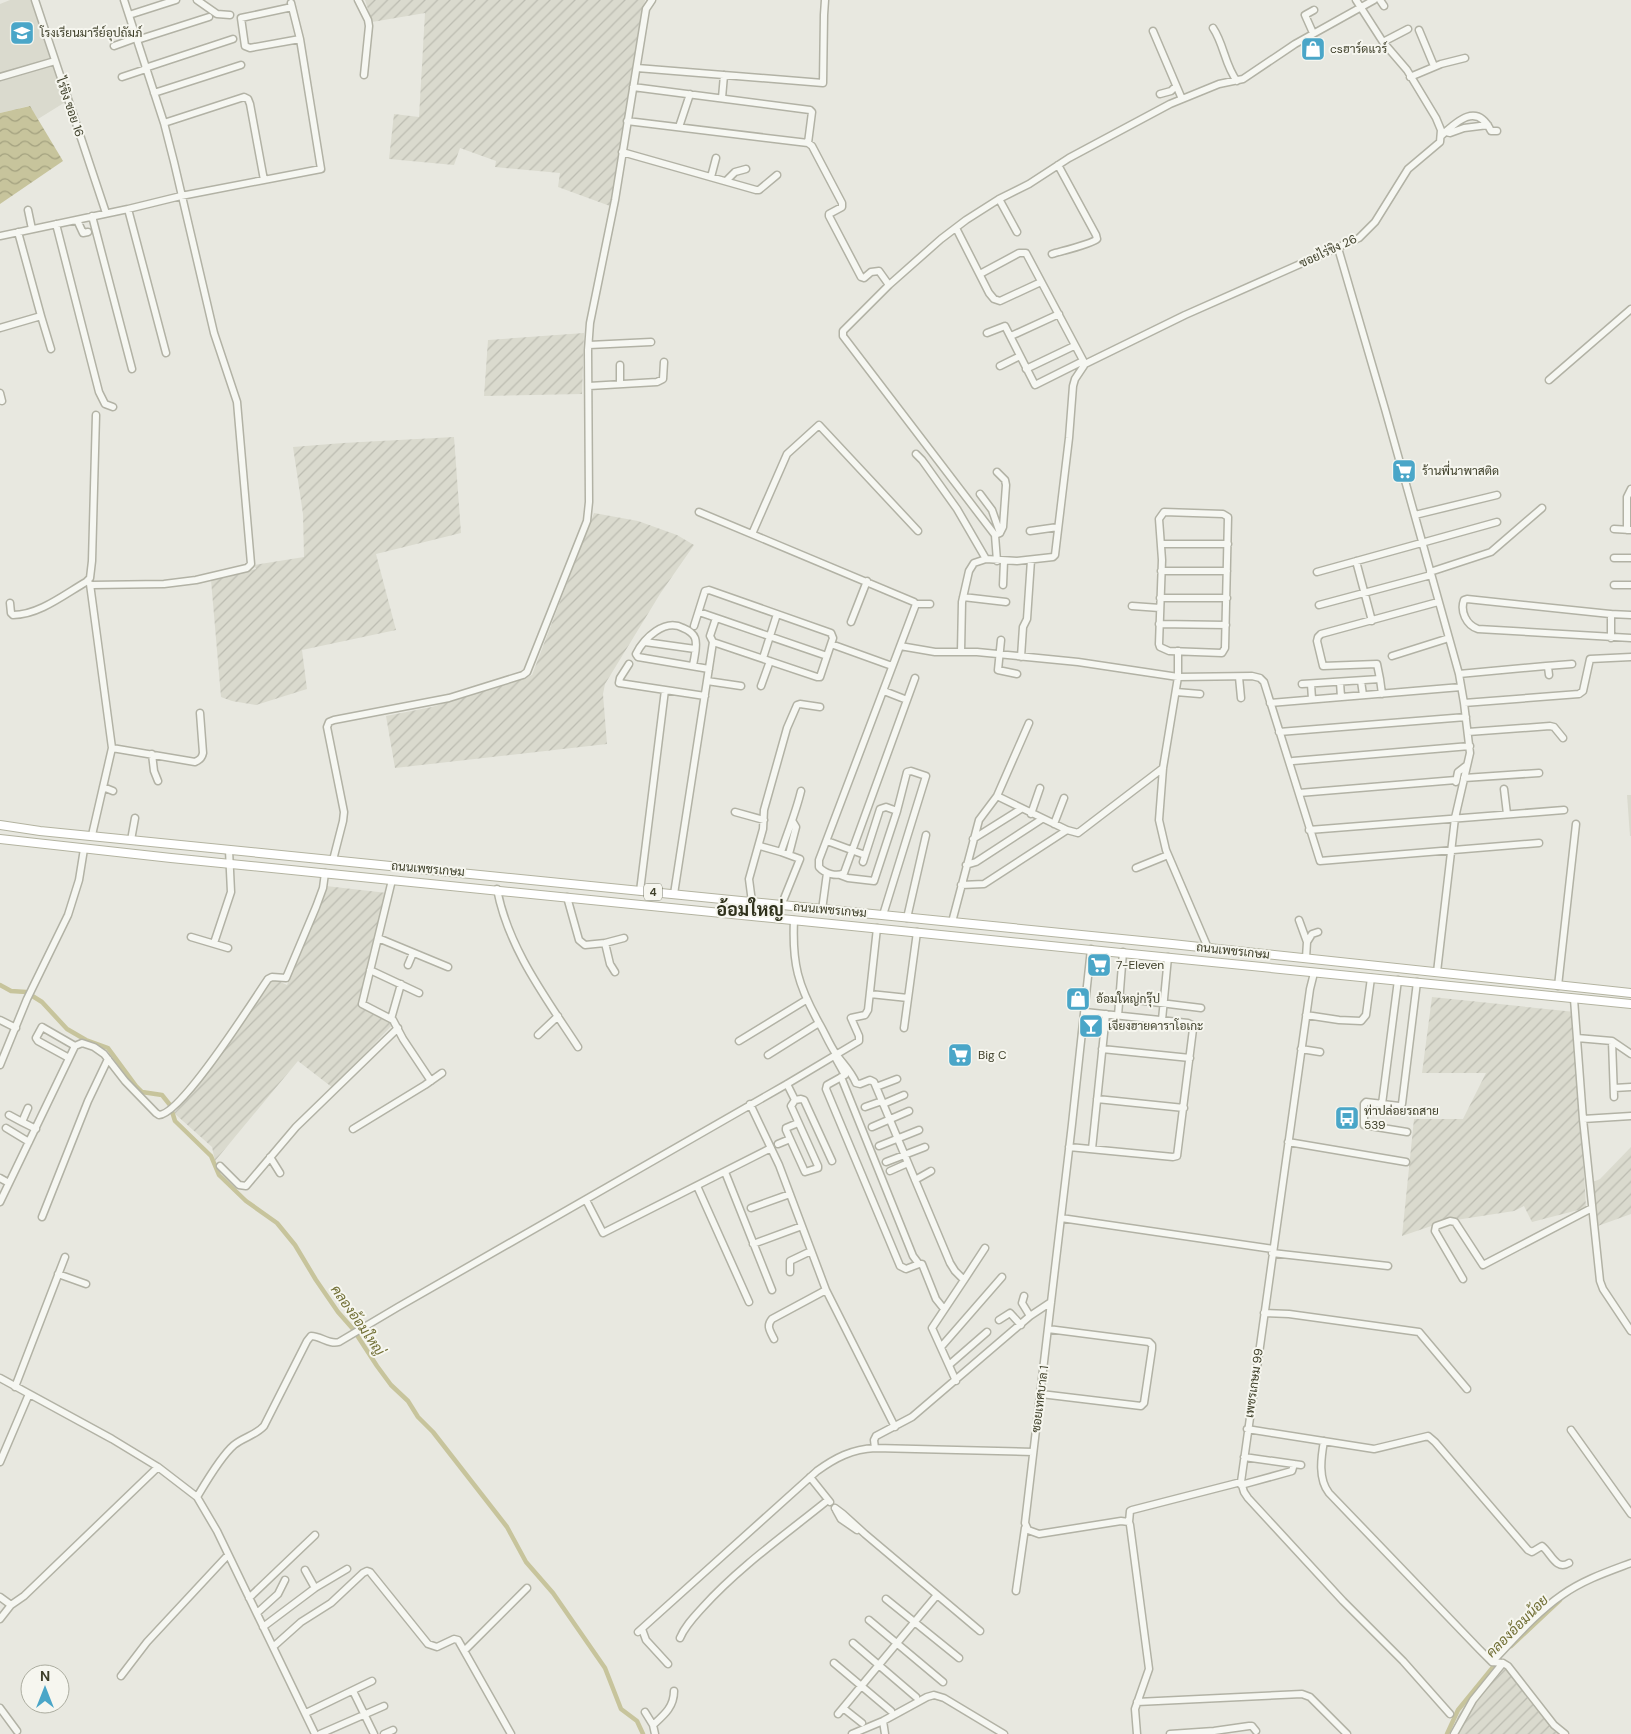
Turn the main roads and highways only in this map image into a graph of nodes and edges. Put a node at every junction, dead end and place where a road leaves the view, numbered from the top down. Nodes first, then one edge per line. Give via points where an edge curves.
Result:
1 (0, 825) edge
2 (0, 839) edge
3 (141, 841) junction
4 (252, 852) junction
5 (217, 862) junction
6 (316, 872) junction
7 (1321, 960) junction
8 (1331, 961) junction
9 (1314, 973) junction
10 (1329, 974) junction
11 (1631, 993) edge
12 (1631, 1004) edge

1 - 3 main road, ถนนเพชรเกษม / 4
2 - 5 main road, ถนนเพชรเกษม / 4
3 - 4 main road, ถนนเพชรเกษม / 4
3 - 5 main road via 162,848 223,855
4 - 6 main road via 242,854 242,859 297,866
4 - 7 main road, ถนนเพชรเกษม / 4
5 - 6 main road, ถนนเพชรเกษม / 4
6 - 9 main road, ถนนเพชรเกษม / 4
7 - 8 main road, ถนนเพชรเกษม
7 - 9 main road
8 - 10 main road via 1325,968
8 - 11 main road, ถนนเพชรเกษม
9 - 10 main road, ถนนเพชรเกษม
10 - 12 main road, ถนนเพชรเกษม

